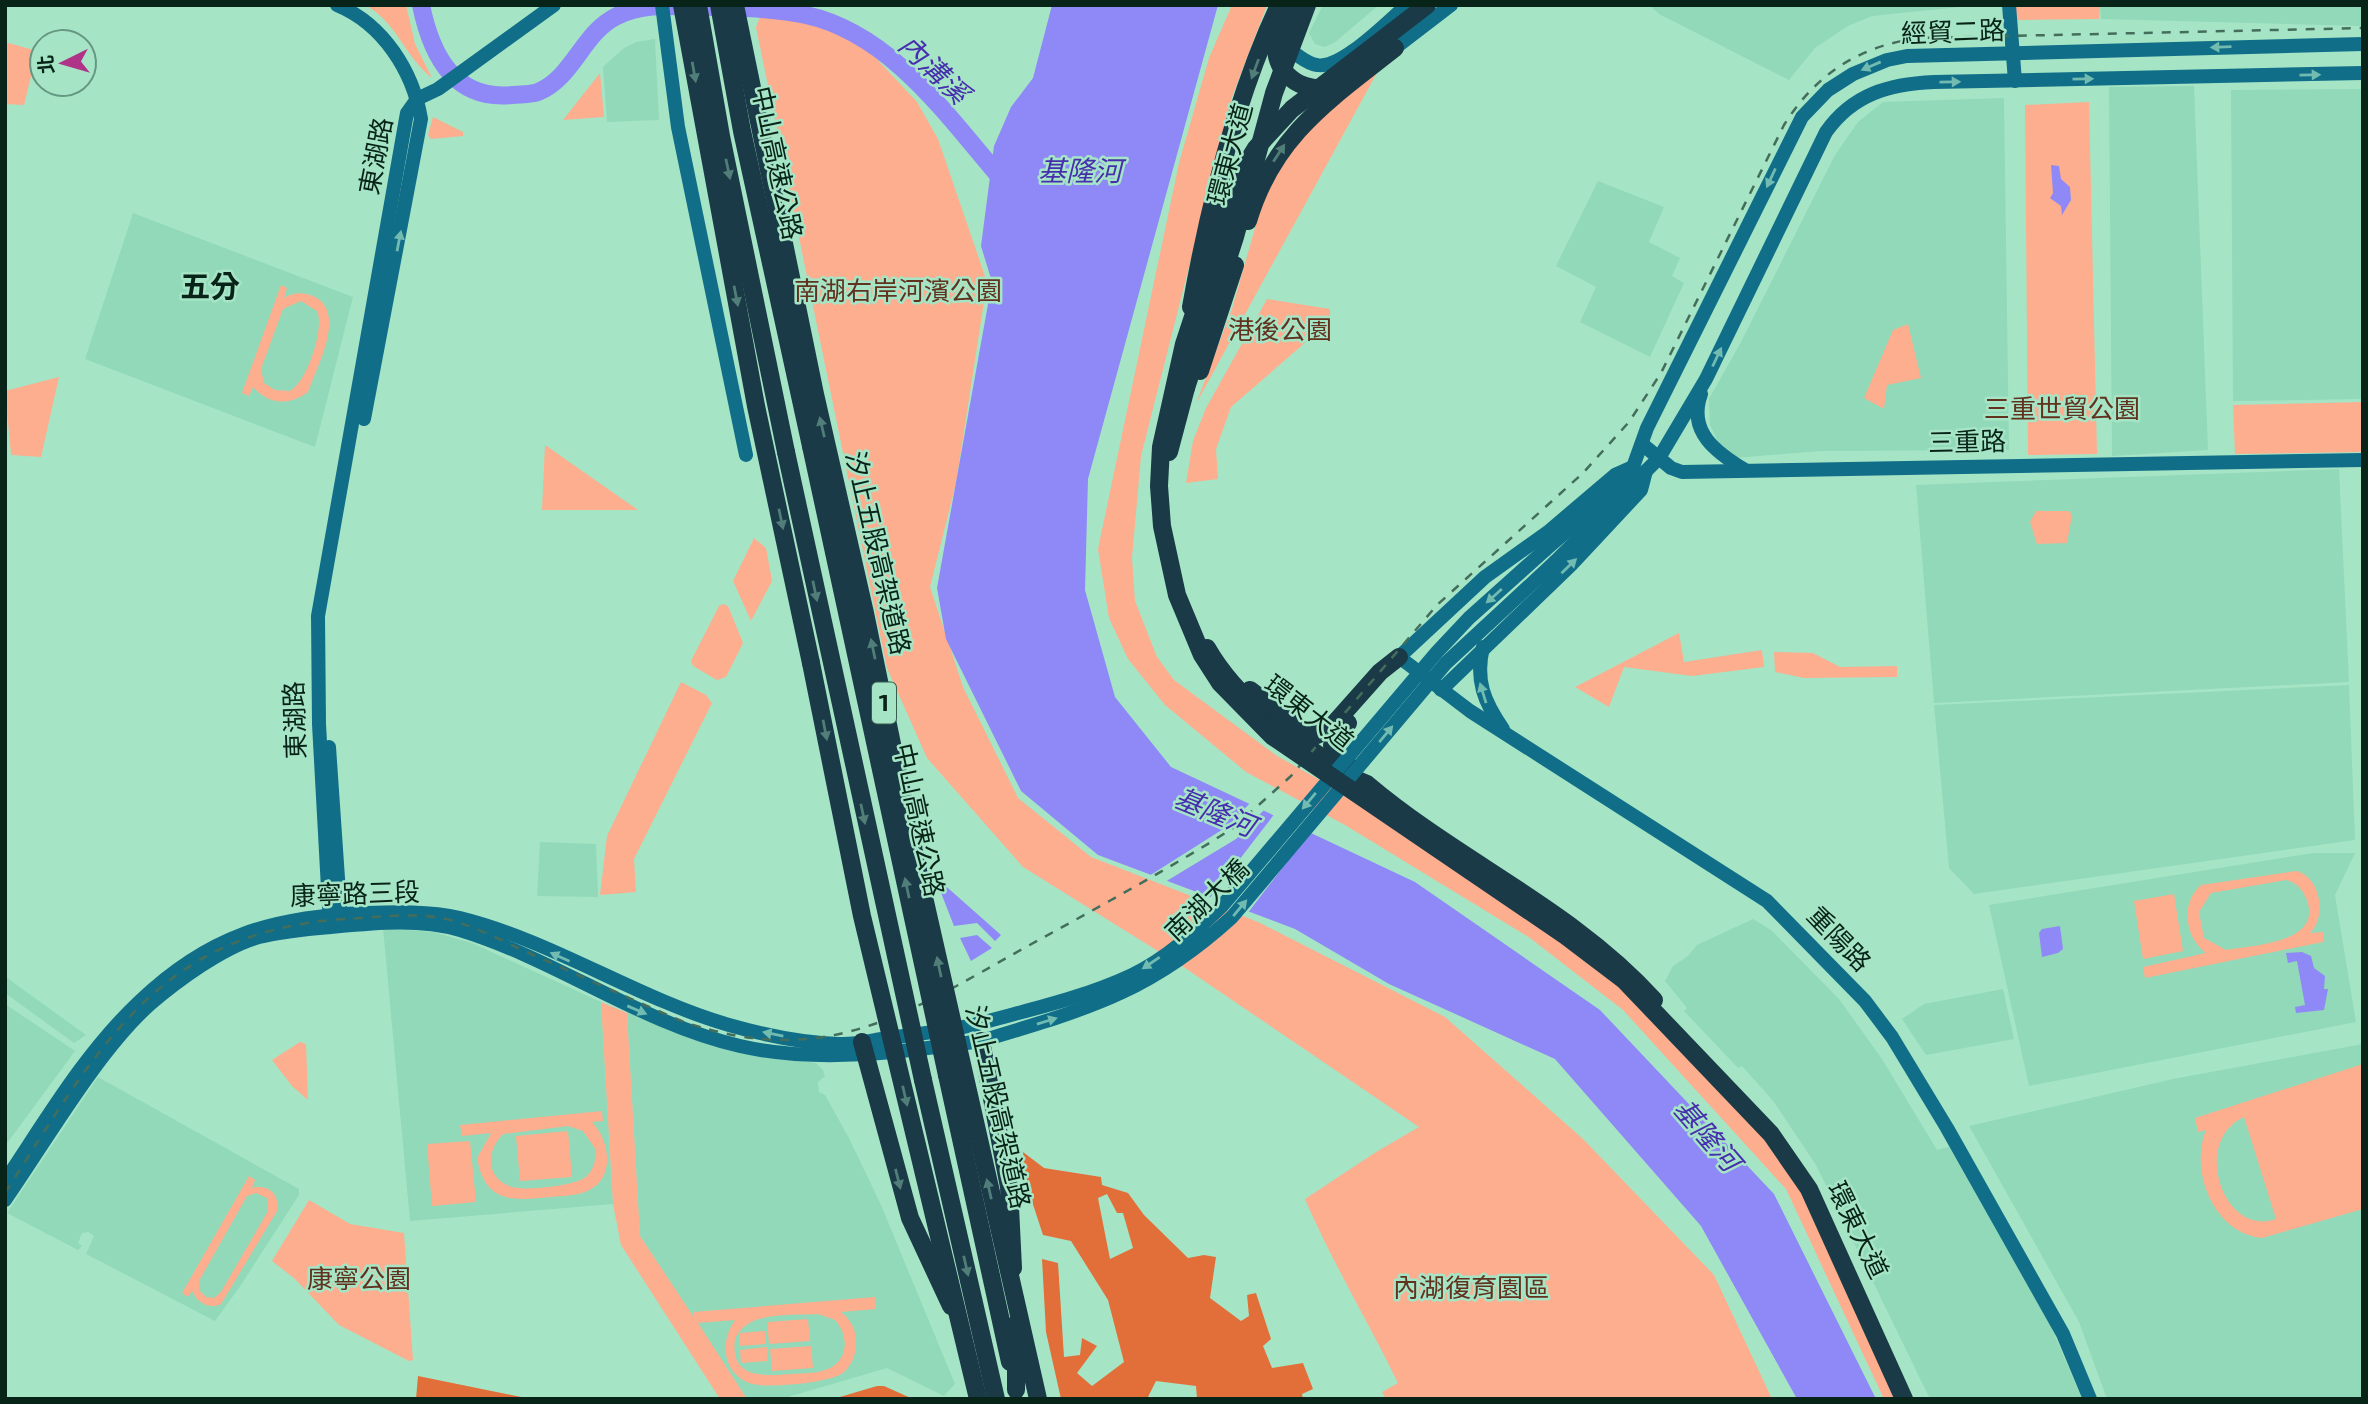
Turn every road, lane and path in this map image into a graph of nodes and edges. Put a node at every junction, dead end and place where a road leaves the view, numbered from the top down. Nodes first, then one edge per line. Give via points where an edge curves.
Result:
1 (337, 5) edge
2 (554, 5) edge
3 (662, 5) edge
4 (682, 5) edge
5 (698, 5) edge
6 (719, 5) edge
7 (736, 5) edge
8 (1307, 5) edge
9 (1407, 5) edge
10 (1427, 5) edge
11 (1451, 5) edge
12 (2009, 5) edge
13 (1287, 9) edge
14 (1402, 43) junction
15 (2363, 44) edge
16 (2011, 54) junction
17 (1297, 55) joint
18 (2363, 74) edge
19 (2015, 80) junction
20 (418, 99) junction
21 (1184, 344) junction
22 (1706, 379) junction
23 (1642, 444) junction
24 (746, 455) dead end
25 (1659, 458) junction
26 (2363, 460) edge
27 (1639, 469) junction
28 (1166, 471) junction
29 (1746, 471) junction
30 (1483, 646) junction
31 (1399, 657) junction
32 (1227, 675) junction
33 (1441, 690) junction
34 (1506, 735) junction
35 (1367, 784) junction
36 (335, 921) junction
37 (979, 1032) junction
38 (864, 1048) junction
39 (5, 1181) edge
40 (5, 1200) edge
41 (1017, 1394) edge
42 (978, 1399) edge
43 (988, 1399) edge
44 (996, 1399) edge
45 (1038, 1399) edge
46 (1905, 1399) edge
47 (2090, 1399) edge

1 - 20 main road via 369,24 388,45
2 - 20 main road
3 - 24 main road via 678,127
4 -> 42 highway, bridge via 756,406 862,916
5 -> 44 highway, 中山高速公路 / 1, bridge via 789,466
41 -> 6 highway, 中山高速公路 / 1, bridge via 742,131
45 -> 7 highway, 汐止五股高架道路 / 1, bridge via 930,928
8 - 28 highway, 環東大道, bridge via 1274,93 1235,237 1185,388
9 - 17 main road via 1331,64 1317,66
10 - 21 highway, bridge via 1292,109 1256,148 1230,200
11 - 14 main road
12 - 16 main road
13 - 14 highway via 1277,43 1280,64 1292,81 1307,88 1336,84 1391,42
13 - 17 highway via 1289,40
13 -> 21 highway, 環東大道, bridge via 1240,111 1198,264
28 -> 14 highway via 1254,199 1268,170 1283,145 1317,108
15 -> 16 main road, 經貿二路
16 - 19 main road
16 -> 23 main road, 經貿二路 via 1888,60 1868,66 1828,90 1812,106 1794,130
19 -> 18 main road, 經貿二路
22 -> 19 main road, 經貿二路 via 1826,132 1840,113 1872,92 1897,84
20 - 36 main road, 東湖路 via 407,113 318,616 319,724
21 - 46 highway, 環東大道, bridge via 1161,447 1161,517 1169,569 1188,627 1220,683 1272,736 1624,980 1740,1100 1809,1188
22 - 25 main road, 經貿二路
22 - 29 main road via 1698,403 1708,446
23 - 25 main road, 三重路
23 - 27 main road, 經貿二路
25 - 27 main road, 經貿二路
25 - 29 main road, 三重路 via 1682,472
26 - 29 main road, 三重路
30 -> 27 main road via 1571,565 1642,490
27 - 31 main road via 1615,475 1485,577
27 - 37 main road, 南湖大橋, bridge via 1446,663 1233,917 1204,943 1135,989 1094,1007
28 - 32 highway, 環東大道 via 1166,511 1176,574 1196,629
30 - 33 main road
34 -> 30 main road via 1480,686
31 - 32 highway via 1332,726 1314,735
31 - 33 main road, 重陽路
31 - 35 highway via 1390,675 1332,745
32 - 35 highway, 環東大道 via 1274,724
33 - 34 main road, 重陽路
34 - 47 main road, 重陽路 via 1767,901 1870,1007 1930,1099 2006,1231 2063,1334
35 - 46 highway, 環東大道, bridge via 1570,925 1628,971 1765,1125 1825,1216
38 -> 36 main road, 康寧路三段 via 729,1025 459,918 399,912
36 -> 38 main road, 康寧路三段 via 457,929 514,950 688,1032 743,1047 811,1054
36 - 39 main road, 康寧路三段 via 264,925 178,968 137,1004 92,1055
36 - 40 main road, 康寧路三段 via 256,938 200,968 147,1007 96,1069
37 - 38 main road, 南湖大橋
37 - 41 highway via 1009,1187
38 -> 43 highway via 910,1218

